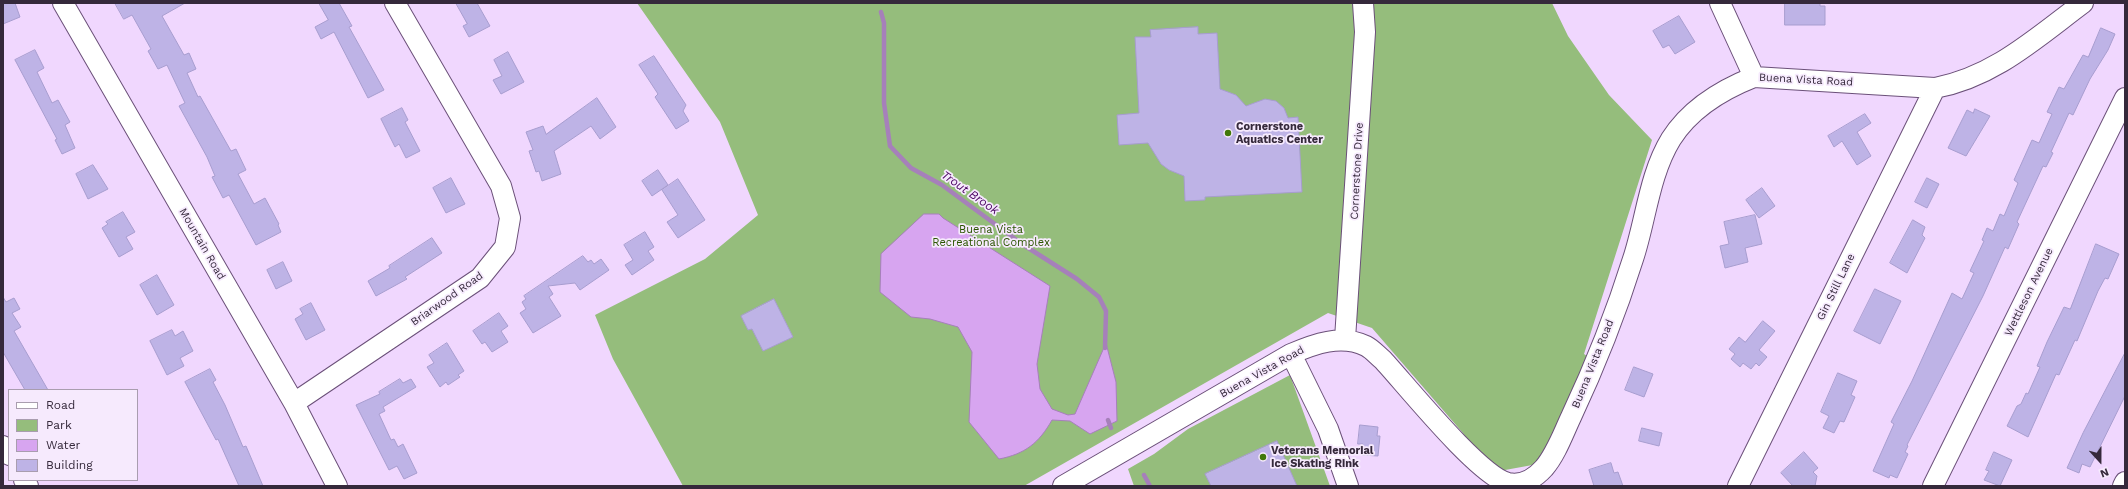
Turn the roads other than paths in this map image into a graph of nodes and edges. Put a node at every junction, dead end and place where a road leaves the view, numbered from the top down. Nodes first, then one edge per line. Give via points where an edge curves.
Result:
1 (63, 3) edge
2 (395, 3) edge
3 (1363, 3) edge
4 (1720, 3) edge
5 (2083, 3) edge
6 (1754, 77) junction
7 (1935, 88) junction
8 (2125, 98) edge
9 (1345, 340) junction
10 (1290, 354) junction
11 (294, 403) junction
12 (2125, 482) edge
13 (1522, 484) edge
14 (337, 486) edge
15 (1063, 486) edge
16 (1348, 486) edge
17 (1738, 486) edge
18 (1932, 486) edge
19 (2123, 486) edge

1 - 11 street, Mountain Road
2 - 11 street, Briarwood Road via 501,186 510,218 505,247 480,278
3 - 9 street, Cornerstone Drive via 1365,32 1362,92
4 - 6 street
5 - 7 street, Buena Vista Road via 2012,56 1985,72 1958,84
6 - 7 street, Buena Vista Road
6 - 13 street, Buena Vista Road via 1734,85 1693,113 1668,145 1659,164 1624,287 1583,391 1545,468
7 - 17 street, Gin Still Lane
8 - 18 street, Wettleson Avenue
9 - 10 street, Buena Vista Road via 1315,343
9 - 13 street, Buena Vista Road via 1366,346 1383,360 1474,461 1508,483
10 - 15 street, Buena Vista Road
10 - 16 street via 1328,429
11 - 14 street, Mountain Road
12 - 19 street

